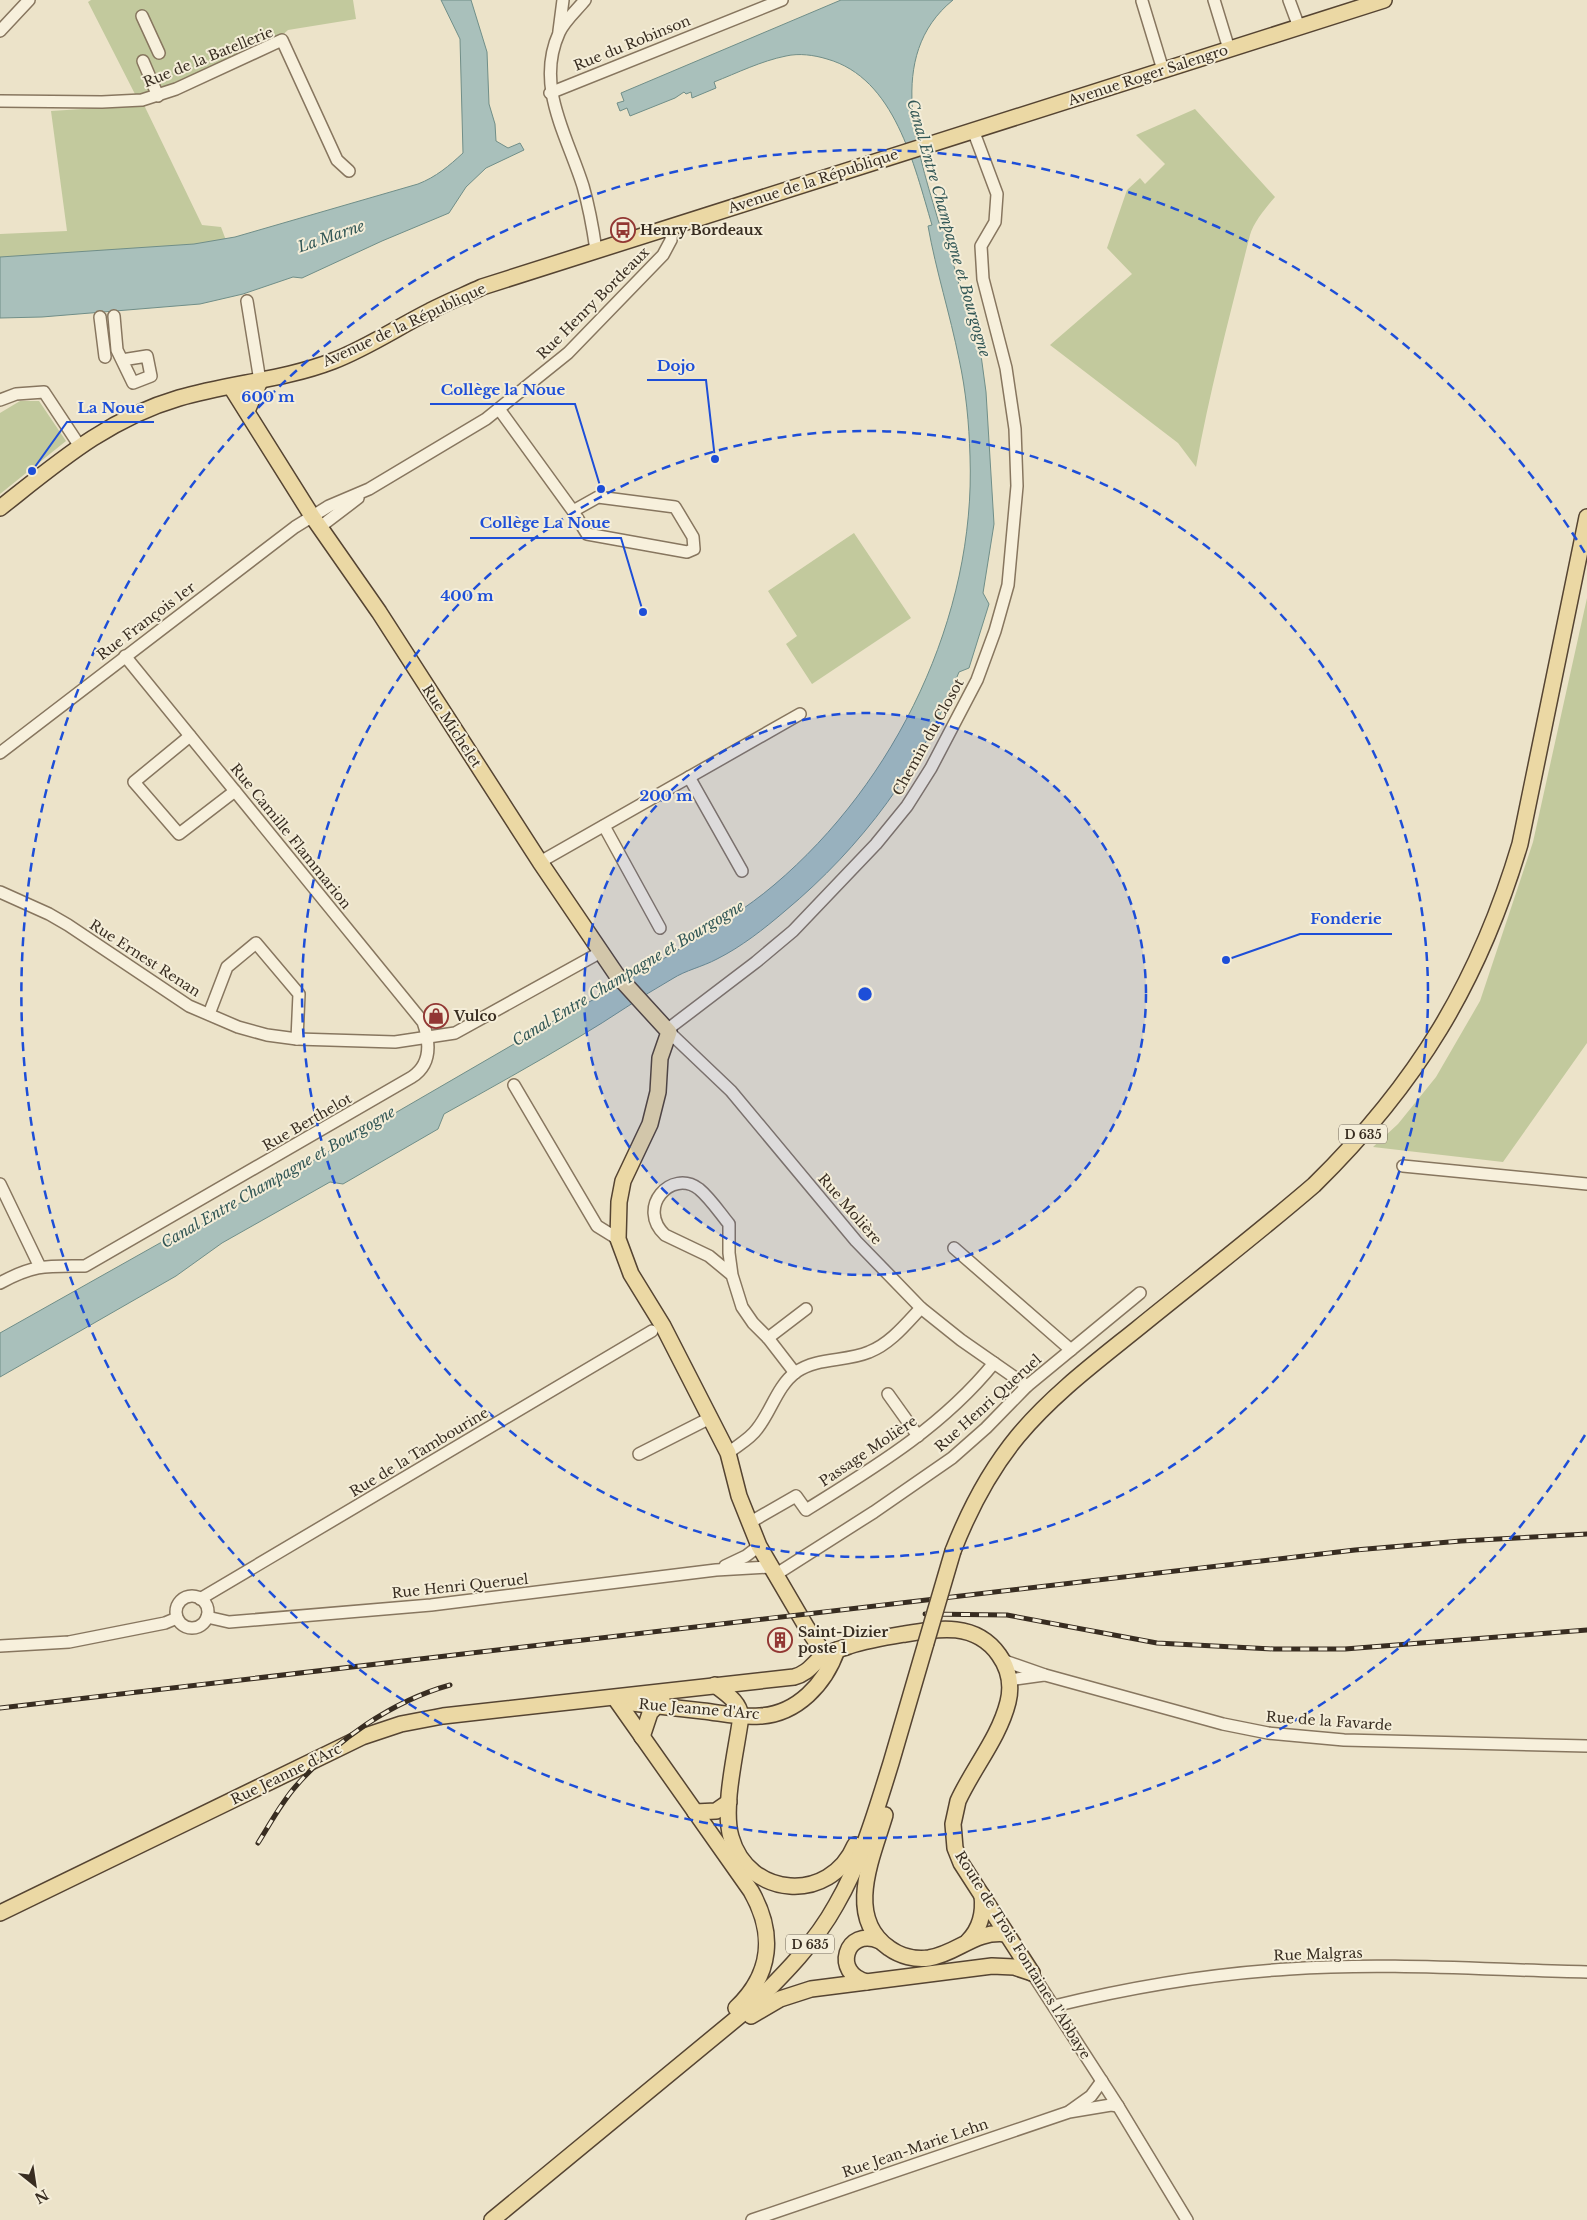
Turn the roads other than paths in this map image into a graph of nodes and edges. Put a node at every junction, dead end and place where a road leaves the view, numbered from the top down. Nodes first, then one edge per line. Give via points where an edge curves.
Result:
1 (30, 0) edge
2 (563, 0) edge
3 (585, 0) edge
4 (782, 0) edge
5 (1214, 0) edge
6 (1289, 0) edge
7 (1381, 0) edge
8 (1142, 2) dead end
9 (142, 16) dead end
10 (1298, 27) junction
11 (559, 30) junction
12 (0, 31) edge
13 (1229, 49) junction
14 (159, 53) dead end
15 (143, 61) dead end
16 (1163, 70) junction
17 (550, 93) junction
18 (158, 96) junction
19 (0, 101) edge
20 (973, 130) junction
21 (913, 149) joint
22 (349, 171) dead end
23 (672, 226) junction
24 (596, 250) junction
25 (247, 301) dead end
26 (114, 316) dead end
27 (100, 317) dead end
28 (106, 357) dead end
29 (122, 360) dead end
30 (260, 380) junction
31 (231, 387) junction
32 (0, 400) edge
33 (499, 409) junction
34 (247, 411) junction
35 (79, 445) junction
36 (0, 508) edge
37 (573, 511) junction
38 (1587, 517) edge
39 (316, 521) junction
40 (125, 656) junction
41 (800, 714) dead end
42 (190, 736) junction
43 (0, 753) edge
44 (689, 777) junction
45 (235, 790) junction
46 (604, 826) junction
47 (540, 862) junction
48 (742, 870) dead end
49 (0, 892) edge
50 (660, 928) dead end
51 (601, 952) junction
52 (209, 1014) junction
53 (668, 1032) junction
54 (429, 1038) junction
55 (297, 1039) junction
56 (514, 1085) dead end
57 (1402, 1166) dead end
58 (0, 1184) edge
59 (1587, 1184) edge
60 (3, 1199) edge
61 (618, 1239) junction
62 (954, 1248) dead end
63 (40, 1266) junction
64 (732, 1275) junction
65 (0, 1283) edge
66 (1140, 1293) dead end
67 (921, 1308) junction
68 (806, 1309) dead end
69 (652, 1331) dead end
70 (768, 1338) junction
71 (1071, 1350) junction
72 (994, 1363) junction
73 (796, 1373) junction
74 (1027, 1386) junction
75 (888, 1394) dead end
76 (710, 1418) junction
77 (918, 1436) junction
78 (728, 1453) junction
79 (639, 1454) dead end
80 (749, 1523) junction
81 (759, 1546) junction
82 (716, 1570) junction
83 (772, 1571) junction
84 (200, 1599) junction
85 (207, 1617) junction
86 (177, 1618) junction
87 (0, 1646) edge
88 (831, 1652) junction
89 (1002, 1660) junction
90 (1045, 1675) junction
91 (1009, 1680) junction
92 (715, 1685) junction
93 (680, 1689) junction
94 (591, 1699) junction
95 (617, 1701) junction
96 (910, 1701) junction
97 (655, 1706) junction
98 (741, 1716) junction
99 (642, 1737) junction
100 (898, 1737) junction
101 (1587, 1746) edge
102 (729, 1802) junction
103 (695, 1812) junction
104 (982, 1895) junction
105 (0, 1912) edge
106 (1008, 1936) junction
107 (880, 1941) junction
108 (968, 1941) junction
109 (992, 1966) junction
110 (1587, 1972) edge
111 (1032, 1973) junction
112 (867, 1982) junction
113 (1054, 2006) junction
114 (1102, 2081) junction
115 (644, 2096) junction
116 (1118, 2106) junction
117 (1069, 2112) junction
118 (602, 2130) junction
119 (492, 2220) edge
120 (752, 2220) edge
121 (1187, 2220) edge

1 - 12 street
2 - 11 street
3 - 11 street
4 - 17 street, Rue du Robinson
5 - 13 street
6 - 10 street
7 - 10 main road, Avenue Roger Salengro
8 - 16 street
9 - 14 street
10 - 13 main road, Avenue Roger Salengro
11 - 17 street via 552,50
13 - 16 main road, Avenue Roger Salengro
15 - 18 street
16 - 20 main road, Avenue Roger Salengro
17 - 24 street via 584,188
18 - 19 street, Rue de la Batellerie via 102,102
18 - 22 street, Rue de la Batellerie via 282,40 337,160
20 - 21 main road, Avenue Roger Salengro
20 - 53 street, Chemin du Closot via 997,194 995,222 981,246 983,279 1006,368 1015,429 1017,486 1008,586 996,631 958,719 907,806 882,837 793,931
21 - 23 main road, Avenue de la République
23 - 24 main road, Avenue de la République
23 - 33 street, Rue Henry Bordeaux via 671,240 663,255 577,344
24 - 30 main road, Avenue de la République via 482,287 311,369
25 - 30 street
26 - 29 street via 117,350
27 - 28 street
30 - 31 main road, Avenue de la République
30 - 34 main road
31 - 34 main road, Rue Michelet
31 - 35 main road, Avenue de la République via 179,398 152,408
32 - 35 street via 16,394 44,392
33 - 37 street
33 - 39 street, Rue Henry Bordeaux via 369,489 328,506
34 - 39 main road, Rue Michelet
35 - 36 main road, Avenue de la République
37 - 37 street via 587,534 687,552 694,549 695,542 675,507 598,497
38 - 96 main road, D 635, bridge via 1520,844 1479,957 1459,998 1388,1104 1314,1185 1096,1362 1036,1416 1009,1447 967,1517
39 - 40 street, Rue François 1er
39 - 47 main road, Rue Michelet via 380,612
40 - 42 street, Rue Camille Flammarion
40 - 43 street, Rue François 1er
41 - 44 street
42 - 45 street, Rue Camille Flammarion
42 - 45 street via 134,782 179,834
44 - 46 street
44 - 48 street
45 - 54 street, Rue Camille Flammarion via 423,1022
46 - 47 street
46 - 50 street
47 - 51 main road, Rue Michelet
49 - 52 street, Rue Ernest Renan via 49,914 189,1006
51 - 53 main road, Rue Michelet via 616,974
51 - 54 street via 462,1031
52 - 55 street, Rue Ernest Renan via 238,1027
52 - 55 street via 227,967 256,943 299,994
53 - 61 main road via 660,1058 658,1092 650,1124 623,1181 618,1202
53 - 67 street, Rue Molière via 731,1091 856,1241
54 - 55 street, Rue Ernest Renan via 395,1042
54 - 63 street, Rue Berthelot via 426,1064 420,1072 287,1151 85,1266
56 - 61 street via 597,1226
57 - 59 street
58 - 60 street
60 - 63 street
61 - 76 main road via 631,1274
62 - 71 street
63 - 65 street, Rue Berthelot
64 - 64 street via 709,1256 660,1231 653,1212 655,1202 667,1188 681,1183 698,1188 729,1224
64 - 70 street via 742,1307
66 - 71 street, Rue Henri Queruel
67 - 72 street, Rue Molière
67 - 73 street via 903,1328 870,1352 824,1360
68 - 70 street
69 - 84 street, Rue de la Tambourine
70 - 73 street
71 - 74 street, Rue Henri Queruel
72 - 74 street, Rue Molière
72 - 77 street, Passage Molière via 971,1391
73 - 78 street via 783,1386 757,1429
74 - 83 street, Rue Henri Queruel via 952,1458 874,1512
75 - 77 street
76 - 78 main road
76 - 79 street
77 - 80 street, Passage Molière via 806,1510 796,1496
78 - 80 main road
80 - 81 main road
81 - 82 street, Rue Henri Queruel
81 - 83 main road
82 - 83 street, Rue Henri Queruel
82 - 85 street, Rue Henri Queruel via 431,1605 229,1622
83 - 88 main road
84 - 85 street via 207,1607
84 - 86 street via 182,1600 177,1608
85 - 86 street via 202,1625 192,1628
86 - 87 street via 69,1642
88 - 89 main road, Route de Trois Fontaines l'Abbaye via 885,1637 949,1628 964,1630 986,1641
88 - 92 main road, Rue Jeanne d'Arc via 800,1675
88 - 98 main road, Rue Jeanne d'Arc via 824,1676 796,1705 773,1714
89 - 90 street, Rue de la Favarde
89 - 91 main road, Route de Trois Fontaines l'Abbaye
90 - 91 street, Rue de la Favarde
90 - 101 street, Rue de la Favarde via 1223,1724 1268,1733 1344,1740
91 - 104 main road, Route de Trois Fontaines l'Abbaye via 1010,1692 1003,1716 954,1812 952,1836 955,1848
92 - 93 main road, Rue Jeanne d'Arc
92 - 98 main road via 737,1704
93 - 94 main road, Rue Jeanne d'Arc
93 - 97 main road
94 - 95 main road, Rue Jeanne d'Arc
94 - 105 main road, Rue Jeanne d'Arc via 436,1717 362,1737
95 - 97 main road, Rue Jeanne d'Arc
95 - 99 main road
96 - 100 main road, D 635
96 - 107 main road via 892,1788 865,1889 866,1914
97 - 98 main road, Rue Jeanne d'Arc
97 - 99 main road
98 - 102 main road
99 - 103 main road
100 - 102 main road via 854,1848 843,1866 822,1881 786,1886 768,1881 752,1870 734,1845 728,1825
100 - 115 main road, D 635 via 876,1814 856,1864 816,1937 754,2004
102 - 103 main road via 716,1811
103 - 118 main road via 760,1907 767,1938 763,1970 738,2007
104 - 106 main road, Route de Trois Fontaines l'Abbaye
104 - 108 main road via 980,1922
106 - 108 main road via 988,1933
106 - 109 main road via 1004,1954
106 - 111 main road, Route de Trois Fontaines l'Abbaye
107 - 108 main road via 896,1953 912,1958 929,1958
107 - 112 main road via 864,1938 856,1941 847,1954 846,1962 852,1974
109 - 111 main road via 1014,1967
109 - 112 main road
110 - 113 street, Rue Malgras via 1354,1967 1290,1969 1157,1984
111 - 113 street, Route de Trois Fontaines l'Abbaye
112 - 115 main road via 810,1990 780,1999 751,2016
113 - 114 street, Route de Trois Fontaines l'Abbaye
114 - 116 street, Route de Trois Fontaines l'Abbaye
114 - 117 street, Rue Jean-Marie Lehn via 1092,2096
115 - 118 main road, D 635
116 - 117 street, Rue Jean-Marie Lehn
116 - 121 street, Route de Trois Fontaines l'Abbaye
117 - 120 street, Rue Jean-Marie Lehn
118 - 119 main road, D 635

